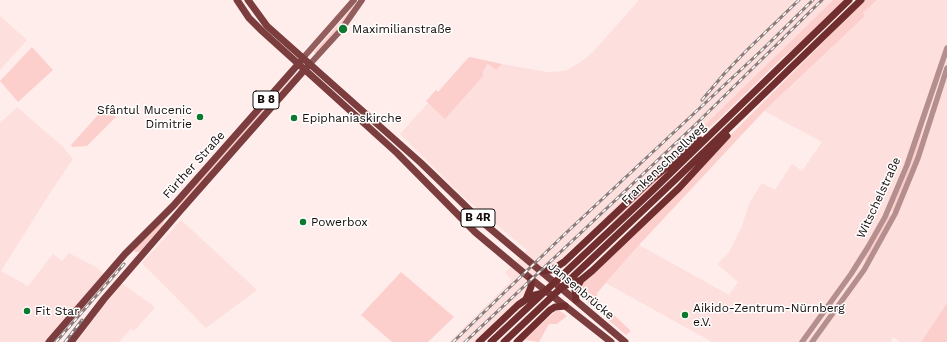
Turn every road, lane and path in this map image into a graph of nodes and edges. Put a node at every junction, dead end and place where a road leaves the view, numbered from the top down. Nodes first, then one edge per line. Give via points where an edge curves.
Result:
1 (237, 0) edge
2 (248, 0) edge
3 (354, 0) edge
4 (362, 0) edge
5 (849, 0) edge
6 (861, 0) edge
7 (947, 48) edge
8 (304, 58) junction
9 (298, 64) junction
10 (310, 64) junction
11 (947, 68) edge
12 (305, 70) junction
13 (747, 110) junction
14 (719, 126) junction
15 (564, 262) junction
16 (542, 271) junction
17 (531, 279) junction
18 (581, 280) junction
19 (554, 289) junction
20 (526, 299) junction
21 (576, 300) junction
22 (565, 306) junction
23 (544, 316) junction
24 (49, 342) edge
25 (71, 342) edge
26 (479, 342) edge
27 (492, 342) edge
28 (504, 342) edge
29 (517, 342) edge
30 (611, 342) edge
31 (625, 342) edge
32 (802, 342) edge
33 (812, 342) edge

1 - 9 main road, B 4R via 254,23
2 - 8 main road, B 4R via 265,23
3 - 8 main road, Fürther Straße
4 - 10 main road, Fürther Straße via 341,30
5 - 14 highway, Frankenschnellweg
6 - 13 highway, Frankenschnellweg
7 - 32 street, Witschelstraße via 907,165 885,217 854,270
8 - 9 main road, Fürther Straße
8 - 10 main road, B 4R
9 - 12 main road, B 4R
9 - 24 main road, Fürther Straße / B 8
10 - 12 main road, Fürther Straße
10 - 16 main road, Jansenbrücke / B 4R via 480,220
11 - 33 street, Witschelstraße via 918,158 895,214 864,270
12 - 17 main road, Jansenbrücke / B 4R via 397,153 475,232
12 - 25 main road, Fürther Straße / B 8 via 112,289
13 - 18 highway via 738,124 679,188
13 - 28 highway, Frankenschnellweg
14 - 15 highway via 652,179
14 - 27 highway, Frankenschnellweg
15 - 16 highway via 554,270
15 - 19 highway
16 - 19 main road, Jansenbrücke / B 4R
17 - 19 main road, Jansenbrücke / B 4R
17 - 20 highway
18 - 19 highway
18 - 21 highway via 575,291
19 - 20 highway
19 - 21 main road, Jansenbrücke / B 4R
19 - 22 main road, Jansenbrücke / B 4R
19 - 23 highway
20 - 26 highway
21 - 31 main road, Jansenbrücke / B 4R
22 - 23 highway via 552,309
22 - 30 main road, Jansenbrücke / B 4R
23 - 29 highway

